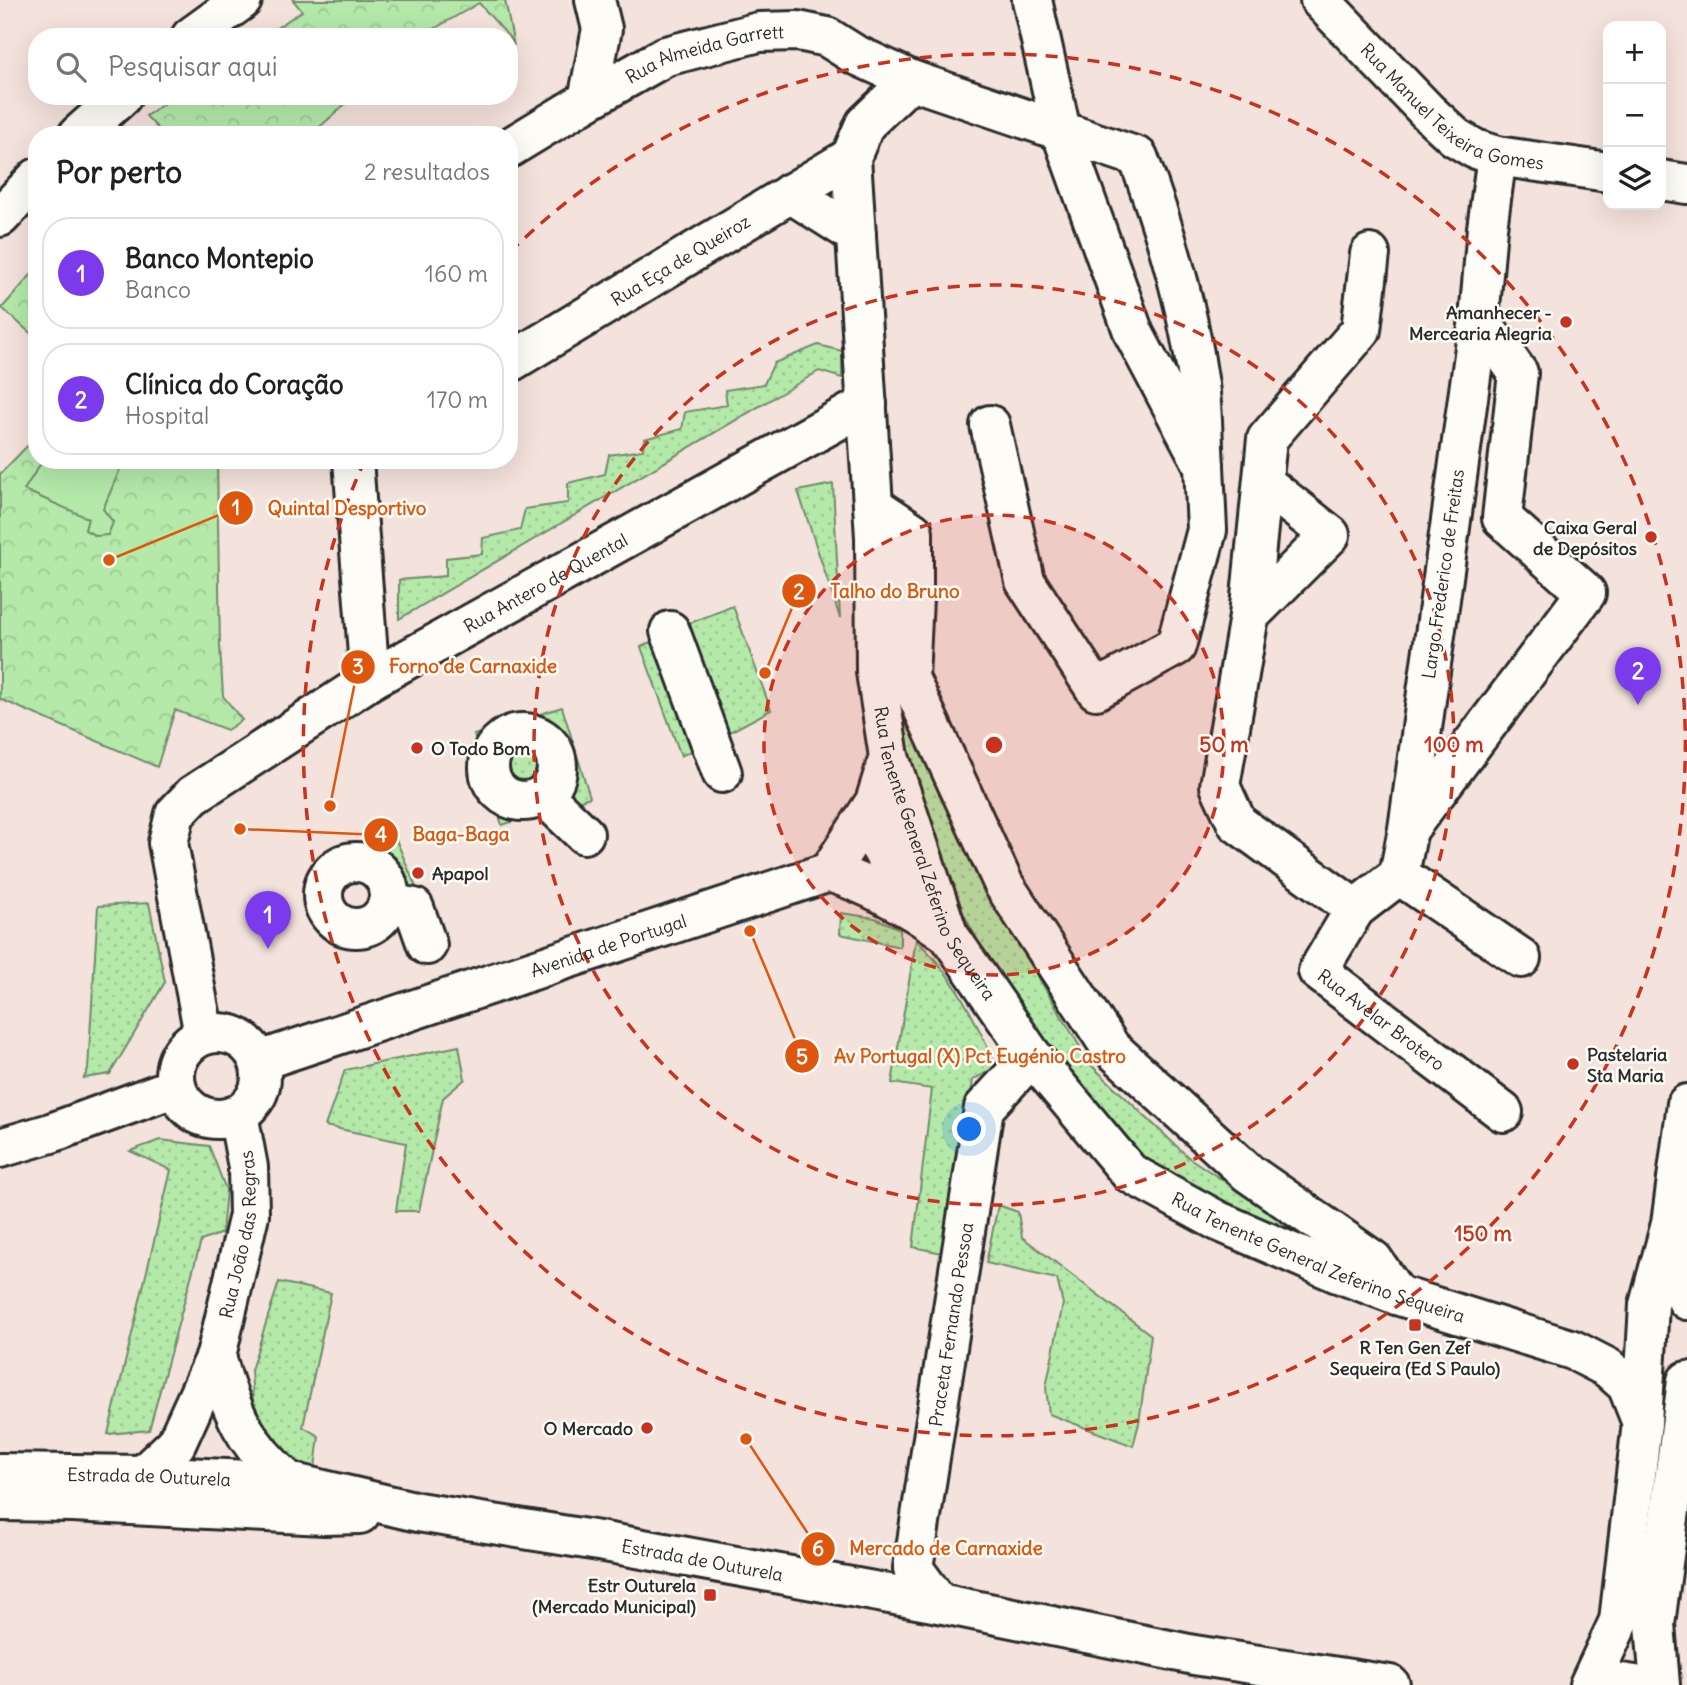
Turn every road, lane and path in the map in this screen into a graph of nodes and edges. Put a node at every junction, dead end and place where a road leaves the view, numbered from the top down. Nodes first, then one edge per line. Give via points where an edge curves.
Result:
1 (242, 0) edge
2 (1032, 0) edge
3 (1321, 0) edge
4 (599, 15) edge
5 (203, 28) edge
6 (854, 54) junction
7 (666, 56) junction
8 (911, 80) junction
9 (588, 100) junction
10 (112, 105) edge
11 (88, 126) edge
12 (1061, 131) junction
13 (858, 140) junction
14 (518, 143) edge
15 (1497, 156) junction
16 (1603, 171) edge
17 (1666, 181) edge
18 (1687, 184) edge
19 (28, 187) edge
20 (790, 193) junction
21 (0, 217) edge
22 (856, 235) junction
23 (1370, 254) dead end
24 (1479, 319) junction
25 (518, 358) edge
26 (867, 404) junction
27 (990, 425) dead end
28 (1204, 466) junction
29 (354, 469) edge
30 (1264, 483) junction
31 (874, 506) junction
32 (1249, 616) junction
33 (670, 631) dead end
34 (370, 680) junction
35 (889, 757) junction
36 (722, 773) dead end
37 (543, 794) dead end
38 (875, 802) junction
39 (909, 821) junction
40 (1408, 829) junction
41 (584, 834) dead end
42 (885, 856) junction
43 (839, 870) junction
44 (928, 874) junction
45 (1399, 875) junction
46 (388, 903) dead end
47 (1355, 909) junction
48 (917, 912) junction
49 (948, 933) junction
50 (428, 945) dead end
51 (1521, 958) dead end
52 (204, 1035) junction
53 (1032, 1056) junction
54 (259, 1061) junction
55 (176, 1087) junction
56 (1687, 1104) edge
57 (1503, 1112) dead end
58 (238, 1114) junction
59 (0, 1148) edge
60 (1671, 1224) junction
61 (1397, 1295) junction
62 (1687, 1300) edge
63 (216, 1356) junction
64 (1687, 1381) edge
65 (1642, 1423) junction
66 (0, 1473) edge
67 (143, 1475) junction
68 (289, 1482) junction
69 (0, 1501) edge
70 (418, 1512) junction
71 (939, 1603) junction
72 (1194, 1655) junction
73 (1300, 1685) edge
74 (1390, 1685) edge
75 (1590, 1685) edge
76 (1635, 1685) edge
77 (1660, 1685) edge

1 - 5 street
2 - 12 street
3 - 15 street, Rua Manuel Teixeira Gomes via 1455,137
4 - 7 street
4 - 9 street
6 - 7 street, Rua Almeida Garrett via 827,37 798,30 759,32
6 - 8 street, Rua Almeida Garrett
6 - 13 street, Rua Tenente General Zeferino Sequeira
7 - 9 street, Rua Almeida Garrett
8 - 12 street
8 - 13 street
9 - 14 street, Rua Almeida Garrett
10 - 11 street
12 - 28 street via 1134,334
12 - 28 street via 1138,157 1160,215 1184,303 1200,387
13 - 20 street, Rua Eça de Queiroz
13 - 22 street, Rua Tenente General Zeferino Sequeira
15 - 16 street, Rua Manuel Teixeira Gomes
15 - 24 street, Largo Frederico de Freitas
17 - 18 street
19 - 21 street
20 - 22 street
20 - 25 street, Rua Eça de Queiroz
22 - 26 street, Rua Tenente General Zeferino Sequeira
23 - 30 street via 1361,331 1266,439
24 - 40 street, Largo Frederico de Freitas
24 - 40 street, Largo Frederico de Freitas via 1518,373 1502,517 1586,593
26 - 31 street, Rua Tenente General Zeferino Sequeira
26 - 34 street, Rua Antero de Quental
27 - 28 street via 1025,581 1096,690 1177,646 1207,530
29 - 34 street
30 - 32 street
30 - 32 street via 1330,536
31 - 35 street, Rua Tenente General Zeferino Sequeira via 876,672
31 - 61 street via 913,532 909,678 1003,885 1111,1048 1248,1173 1373,1260
32 - 47 street via 1220,786 1237,823
33 - 36 street
34 - 52 street, Rua Antero de Quental via 193,794 175,814 168,843
35 - 38 street
35 - 39 street, Rua Tenente General Zeferino Sequeira
37 - 41 street
38 - 42 street via 878,844
38 - 43 street
39 - 42 street via 900,846
39 - 44 street, Rua Tenente General Zeferino Sequeira
40 - 45 street, Largo Frederico de Freitas
42 - 43 street, Avenida de Portugal via 857,852
42 - 44 street, Avenida de Portugal via 911,861
42 - 48 street via 888,870
43 - 48 street
43 - 54 street, Avenida de Portugal
44 - 49 street, Rua Tenente General Zeferino Sequeira
45 - 47 street, Rua Avelar Brotero
45 - 51 street
46 - 50 street via 414,908
47 - 57 street, Rua Avelar Brotero via 1318,971
48 - 49 street
49 - 53 street, Rua Tenente General Zeferino Sequeira
52 - 54 street via 236,1036
52 - 55 street via 183,1049 174,1074
53 - 61 street, Rua Tenente General Zeferino Sequeira via 1130,1173 1218,1221
53 - 71 street, Praceta Fernando Pessoa via 984,1108 913,1568
54 - 58 street via 261,1086
55 - 58 street via 180,1099 200,1115 226,1119
55 - 59 street
56 - 60 street
58 - 63 street, Rua João das Regras via 248,1167 248,1215
60 - 62 street
60 - 65 street via 1649,1304
61 - 65 street, Rua Tenente General Zeferino Sequeira via 1573,1349 1608,1368 1627,1385
63 - 67 street, Rua João das Regras via 176,1444
63 - 68 street, Rua João das Regras via 243,1431 266,1463
64 - 77 street via 1655,1624
65 - 75 street via 1619,1621
66 - 67 street, Estrada de Outurela
67 - 68 street, Estrada de Outurela
68 - 70 street, Estrada de Outurela
69 - 70 street, Estrada de Outurela via 324,1515
70 - 71 street, Estrada de Outurela
71 - 72 street, Estrada de Outurela
72 - 73 street, Estrada de Outurela
72 - 74 street, Estrada de Outurela
75 - 76 street via 1608,1681

